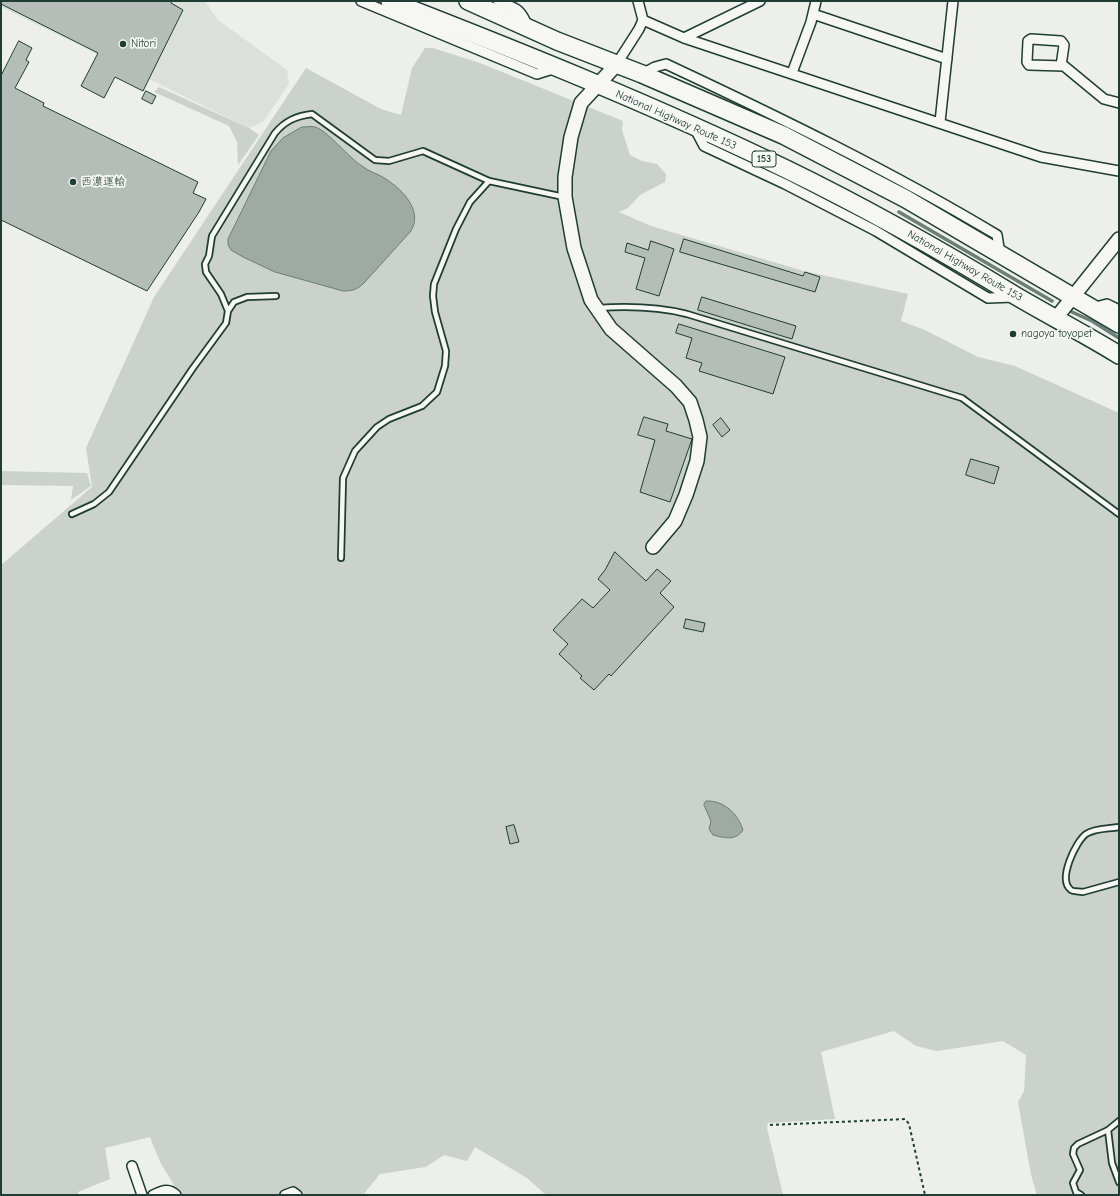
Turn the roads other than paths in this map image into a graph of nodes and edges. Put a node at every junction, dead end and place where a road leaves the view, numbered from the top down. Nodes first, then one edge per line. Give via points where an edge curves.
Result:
1 (361, 1) edge
2 (390, 1) edge
3 (468, 1) edge
4 (498, 1) edge
5 (638, 1) edge
6 (760, 1) edge
7 (816, 1) edge
8 (952, 1) edge
9 (813, 14) junction
10 (643, 20) junction
11 (528, 28) junction
12 (684, 38) junction
13 (947, 59) junction
14 (616, 65) junction
15 (1061, 66) junction
16 (556, 68) junction
17 (792, 73) junction
18 (597, 86) junction
19 (1119, 103) edge
20 (940, 122) junction
21 (1119, 170) edge
22 (488, 181) junction
23 (566, 197) junction
24 (1119, 239) edge
25 (276, 296) dead end
26 (1074, 297) junction
27 (597, 308) junction
28 (1092, 308) junction
29 (1119, 310) edge
30 (228, 312) junction
31 (1056, 318) junction
32 (1119, 324) edge
33 (1119, 355) edge
34 (72, 514) dead end
35 (1119, 514) edge
36 (653, 547) dead end
37 (341, 558) dead end
38 (1119, 827) edge
39 (1119, 882) edge
40 (1119, 1121) edge
41 (1108, 1130) junction
42 (132, 1166) dead end
43 (1119, 1182) edge
44 (142, 1195) edge
45 (153, 1195) edge
46 (176, 1195) edge
47 (285, 1195) edge
48 (297, 1195) edge
49 (1081, 1195) edge

1 - 16 street via 537,74
2 - 16 highway, National Highway Route 153 / 153
3 - 11 highway
4 - 11 street via 522,13
5 - 10 street
6 - 12 street
7 - 9 street
8 - 13 street
9 - 13 street
9 - 17 street
10 - 12 street
10 - 14 street
11 - 14 highway
12 - 17 street
13 - 20 street
14 - 18 street
14 - 26 highway via 783,135 906,199
15 - 15 street via 1029,65 1028,41 1061,41 1064,45
15 - 19 street via 1104,99
16 - 18 highway, National Highway Route 153 / 153
17 - 20 street
18 - 23 street via 581,102 571,137 565,177
18 - 31 highway, National Highway Route 153 / 153 via 694,126 855,212 970,267
20 - 21 street via 1041,157
22 - 23 lane
22 - 30 lane via 424,151 389,161 376,160 312,114 294,118 283,124 275,133 212,236 205,264 206,272 221,294
22 - 37 lane via 466,209 434,284 435,312 446,351 445,366 437,392 422,406 389,419 377,427 355,452 343,478
23 - 27 street via 574,248
24 - 26 street
25 - 30 lane via 247,297 234,302
26 - 28 highway
26 - 31 street
27 - 35 lane via 668,309 962,398
27 - 36 street via 611,329 676,386 690,402 700,437 697,461 686,495 675,520
28 - 29 street via 1107,304
28 - 32 highway
30 - 34 lane via 226,323 109,492 94,504
31 - 33 highway, National Highway Route 153 / 153
38 - 39 lane via 1095,830 1082,837 1073,850 1066,877 1068,887 1077,891
40 - 41 lane
41 - 43 lane via 1111,1158
41 - 49 lane via 1074,1148 1073,1154 1080,1170 1073,1183 1076,1192
42 - 44 street
45 - 46 street via 167,1190
47 - 48 street via 293,1192

